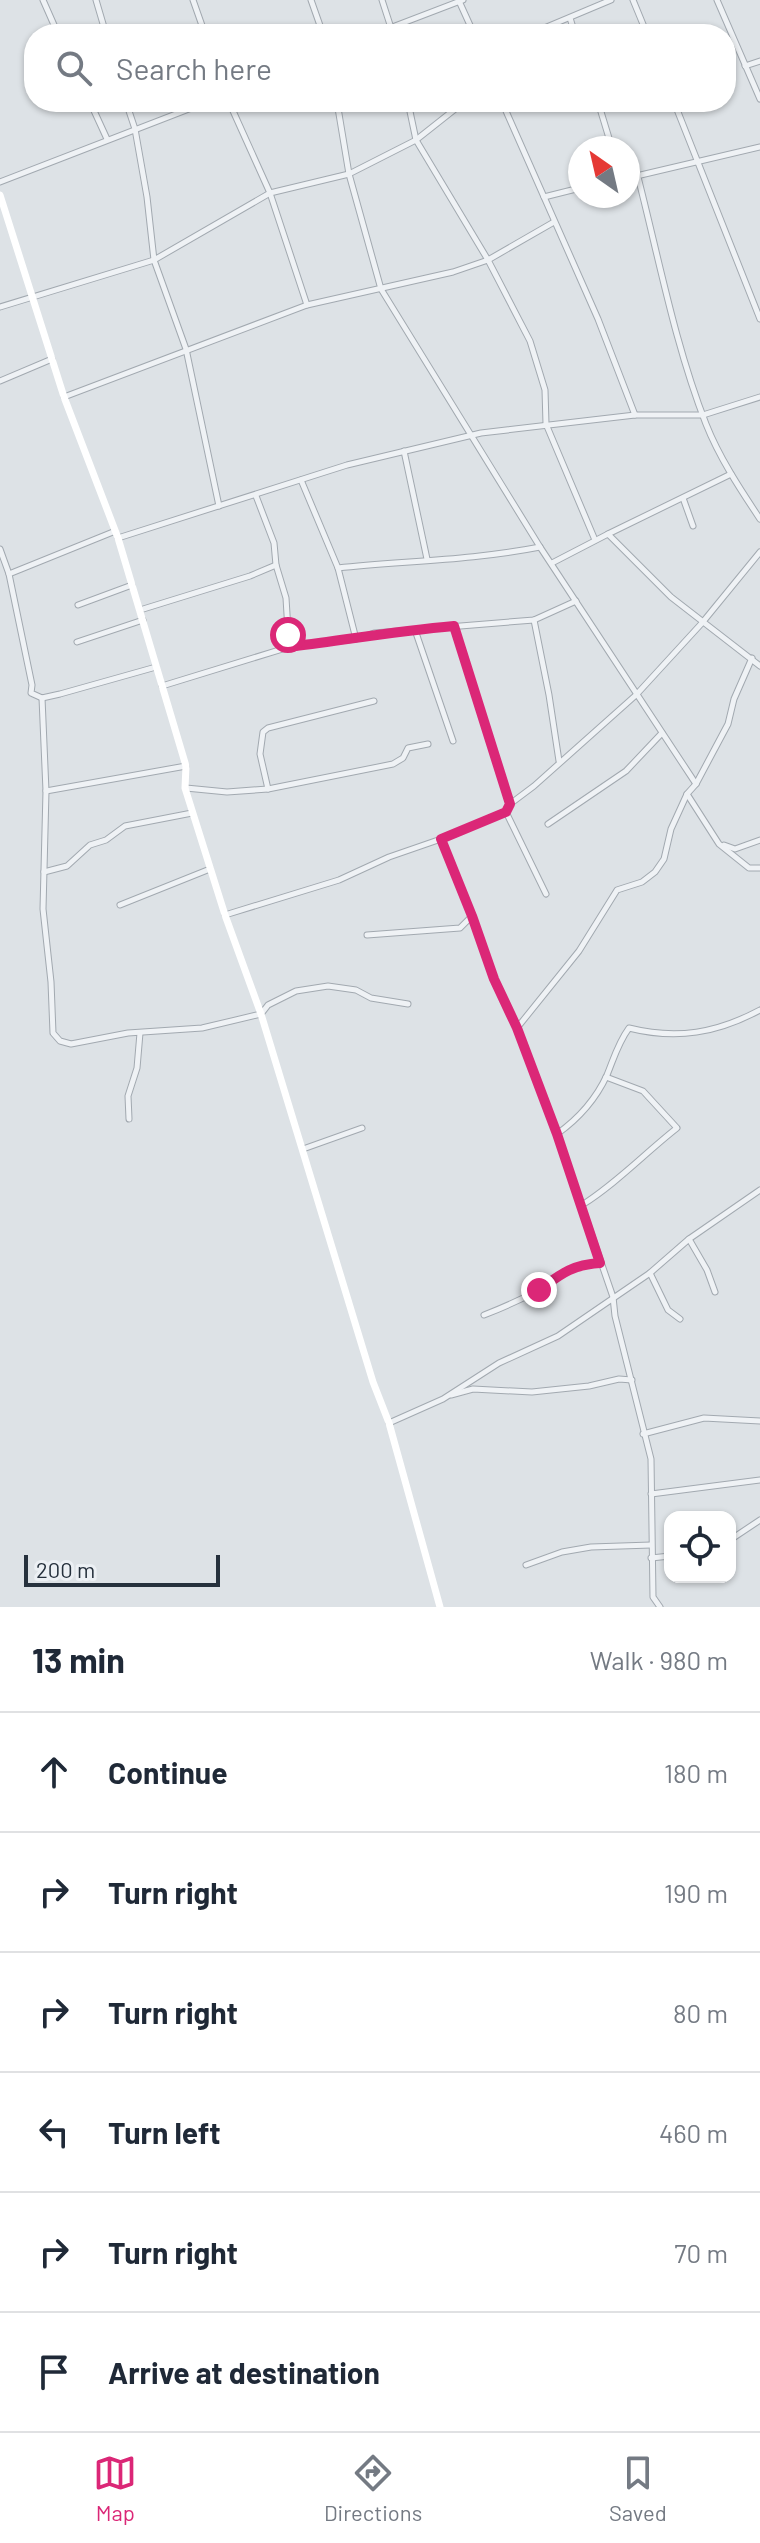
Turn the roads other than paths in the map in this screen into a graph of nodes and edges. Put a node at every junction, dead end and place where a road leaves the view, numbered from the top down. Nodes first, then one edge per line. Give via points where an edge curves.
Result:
1 (43, 0) edge
2 (96, 0) edge
3 (193, 0) edge
4 (311, 0) edge
5 (382, 0) edge
6 (460, 0) edge
7 (611, 0) edge
8 (633, 0) edge
9 (717, 0) edge
10 (570, 18) junction
11 (54, 24) edge
12 (103, 24) edge
13 (201, 24) edge
14 (319, 24) edge
15 (390, 24) edge
16 (399, 24) edge
17 (470, 24) edge
18 (555, 24) edge
19 (572, 24) edge
20 (643, 24) edge
21 (727, 24) edge
22 (736, 45) edge
23 (760, 61) edge
24 (745, 66) junction
25 (760, 99) edge
26 (95, 112) edge
27 (129, 112) edge
28 (180, 112) edge
29 (234, 112) edge
30 (339, 112) edge
31 (410, 112) edge
32 (451, 112) edge
33 (506, 112) edge
34 (601, 112) edge
35 (678, 112) edge
36 (135, 129) junction
37 (608, 136) edge
38 (107, 139) junction
39 (416, 140) junction
40 (760, 147) edge
41 (697, 162) junction
42 (349, 174) junction
43 (640, 176) edge
44 (0, 182) edge
45 (640, 185) edge
46 (568, 191) edge
47 (270, 193) junction
48 (0, 195) edge
49 (544, 197) junction
50 (554, 222) junction
51 (154, 260) junction
52 (488, 260) junction
53 (381, 289) junction
54 (31, 297) junction
55 (307, 305) junction
56 (0, 307) edge
57 (760, 319) edge
58 (186, 349) junction
59 (52, 359) junction
60 (0, 381) edge
61 (64, 397) junction
62 (760, 397) edge
63 (635, 415) junction
64 (703, 415) junction
65 (546, 424) junction
66 (470, 435) junction
67 (404, 451) junction
68 (731, 474) junction
69 (301, 480) junction
70 (256, 496) junction
71 (683, 498) junction
72 (219, 506) junction
73 (760, 519) edge
74 (693, 526) dead end
75 (608, 534) junction
76 (116, 535) junction
77 (595, 540) junction
78 (540, 547) junction
79 (0, 549) edge
80 (760, 552) edge
81 (427, 559) junction
82 (552, 563) junction
83 (276, 565) junction
84 (338, 568) junction
85 (9, 574) junction
86 (132, 585) junction
87 (576, 601) junction
88 (78, 605) dead end
89 (140, 610) junction
90 (143, 620) junction
91 (534, 620) junction
92 (702, 623) junction
93 (454, 626) junction
94 (415, 630) junction
95 (356, 639) junction
96 (77, 642) dead end
97 (289, 647) junction
98 (752, 658) junction
99 (760, 666) edge
100 (156, 667) junction
101 (162, 686) junction
102 (636, 695) junction
103 (42, 698) junction
104 (374, 701) dead end
105 (662, 733) junction
106 (453, 741) dead end
107 (428, 744) dead end
108 (559, 762) junction
109 (186, 766) junction
110 (696, 784) junction
111 (185, 788) junction
112 (268, 789) junction
113 (46, 791) junction
114 (687, 794) junction
115 (510, 804) junction
116 (506, 812) junction
117 (192, 813) junction
118 (548, 824) dead end
119 (441, 839) junction
120 (760, 840) edge
121 (719, 844) junction
122 (760, 868) edge
123 (210, 869) junction
124 (44, 872) junction
125 (546, 894) dead end
126 (120, 905) dead end
127 (225, 915) junction
128 (472, 916) junction
129 (367, 935) dead end
130 (408, 1004) dead end
131 (760, 1010) edge
132 (261, 1014) junction
133 (517, 1028) junction
134 (140, 1033) junction
135 (606, 1077) junction
136 (129, 1119) dead end
137 (362, 1128) dead end
138 (557, 1134) junction
139 (303, 1149) junction
140 (760, 1190) edge
141 (582, 1205) junction
142 (689, 1239) junction
143 (600, 1263) junction
144 (650, 1273) junction
145 (715, 1292) dead end
146 (613, 1297) junction
147 (484, 1315) dead end
148 (680, 1319) dead end
149 (632, 1380) junction
150 (443, 1399) junction
151 (760, 1421) edge
152 (389, 1423) junction
153 (643, 1434) junction
154 (760, 1480) edge
155 (651, 1494) junction
156 (760, 1520) edge
157 (736, 1536) edge
158 (651, 1545) junction
159 (664, 1557) edge
160 (651, 1558) junction
161 (526, 1565) dead end
162 (440, 1607) edge
163 (660, 1607) edge

1 - 11 street
2 - 12 street
3 - 13 street
4 - 14 street
5 - 15 street
6 - 16 street
6 - 17 street
7 - 10 street
8 - 20 street
9 - 21 street
10 - 18 street
10 - 19 street
22 - 24 street
23 - 24 street
24 - 25 street
26 - 38 street
27 - 36 street
28 - 36 street
29 - 47 street
30 - 42 street
31 - 39 street
32 - 39 street
33 - 49 street
34 - 37 street
35 - 41 street
36 - 38 street
36 - 51 street
38 - 44 street
39 - 42 street
39 - 52 street
40 - 41 street
41 - 43 street
41 - 57 street
42 - 47 street
42 - 53 street
45 - 64 street
46 - 49 street
47 - 51 street
47 - 55 street
48 - 54 street
49 - 50 street
50 - 52 street
50 - 63 street
51 - 54 street
51 - 58 street
52 - 53 street
52 - 65 street via 530,341 545,390
53 - 55 street
53 - 66 street
54 - 56 street
54 - 59 street
55 - 58 street
58 - 61 street
58 - 72 street
59 - 60 street
59 - 61 street
61 - 76 street
62 - 64 street
63 - 64 street
63 - 65 street
64 - 68 street
65 - 66 street
65 - 77 street
66 - 67 street
66 - 78 street
67 - 69 street
67 - 81 street
68 - 71 street
68 - 73 street
69 - 70 street
69 - 84 street
70 - 72 street
70 - 83 street via 274,543
71 - 74 street
71 - 75 street
72 - 76 street
75 - 77 street
75 - 92 street
76 - 85 street
76 - 86 street
77 - 82 street
78 - 81 street via 495,556
78 - 82 street
79 - 85 street
80 - 92 street
81 - 84 street
82 - 87 street
83 - 89 street
83 - 97 street via 286,598
84 - 95 street
85 - 103 street via 31,693
86 - 88 street
86 - 89 street
87 - 91 street
87 - 102 street
89 - 90 street
90 - 96 street
90 - 100 street
91 - 93 street
91 - 108 street
92 - 98 street
92 - 102 street
93 - 94 street
93 - 115 street
94 - 95 street
94 - 106 street
95 - 97 street
97 - 101 street
98 - 99 street
98 - 110 street via 728,724
100 - 101 street
100 - 103 street
101 - 109 street
102 - 105 street
102 - 108 street
103 - 113 street
104 - 112 street via 263,732 260,754
105 - 110 street
105 - 118 street via 626,771
107 - 112 street via 408,748 393,764
108 - 115 street
109 - 111 street
109 - 113 street
110 - 114 street
111 - 112 street
111 - 117 street
113 - 124 street
114 - 121 street
114 - 133 street via 655,872 617,890 579,951
115 - 116 street
116 - 119 street
116 - 125 street
117 - 123 street
117 - 124 street via 125,826 90,845 67,866
119 - 127 street via 339,880
119 - 128 street
120 - 121 street via 735,849
121 - 122 street via 749,868
123 - 126 street
123 - 127 street
124 - 134 street via 53,1033 71,1044
127 - 132 street
128 - 129 street via 460,928
128 - 133 street
130 - 132 street via 328,986 296,991
131 - 135 street via 701,1032 629,1028
132 - 134 street via 202,1028
132 - 139 street
133 - 138 street
134 - 136 street
135 - 138 street via 576,1120
135 - 141 street via 643,1091 677,1128 612,1186
137 - 139 street
138 - 141 street
139 - 152 street
140 - 142 street
141 - 143 street
142 - 144 street
142 - 145 street
143 - 146 street
143 - 147 street via 570,1268 539,1290
144 - 146 street
144 - 148 street via 668,1310
146 - 149 street
146 - 150 street via 558,1336 499,1363
149 - 150 street via 532,1392 473,1389
149 - 153 street
150 - 152 street
151 - 153 street via 704,1418
152 - 162 street
153 - 155 street via 651,1459
154 - 155 street
155 - 158 street
156 - 157 street
158 - 160 street
158 - 161 street via 591,1547
159 - 160 street
160 - 163 street via 653,1597

